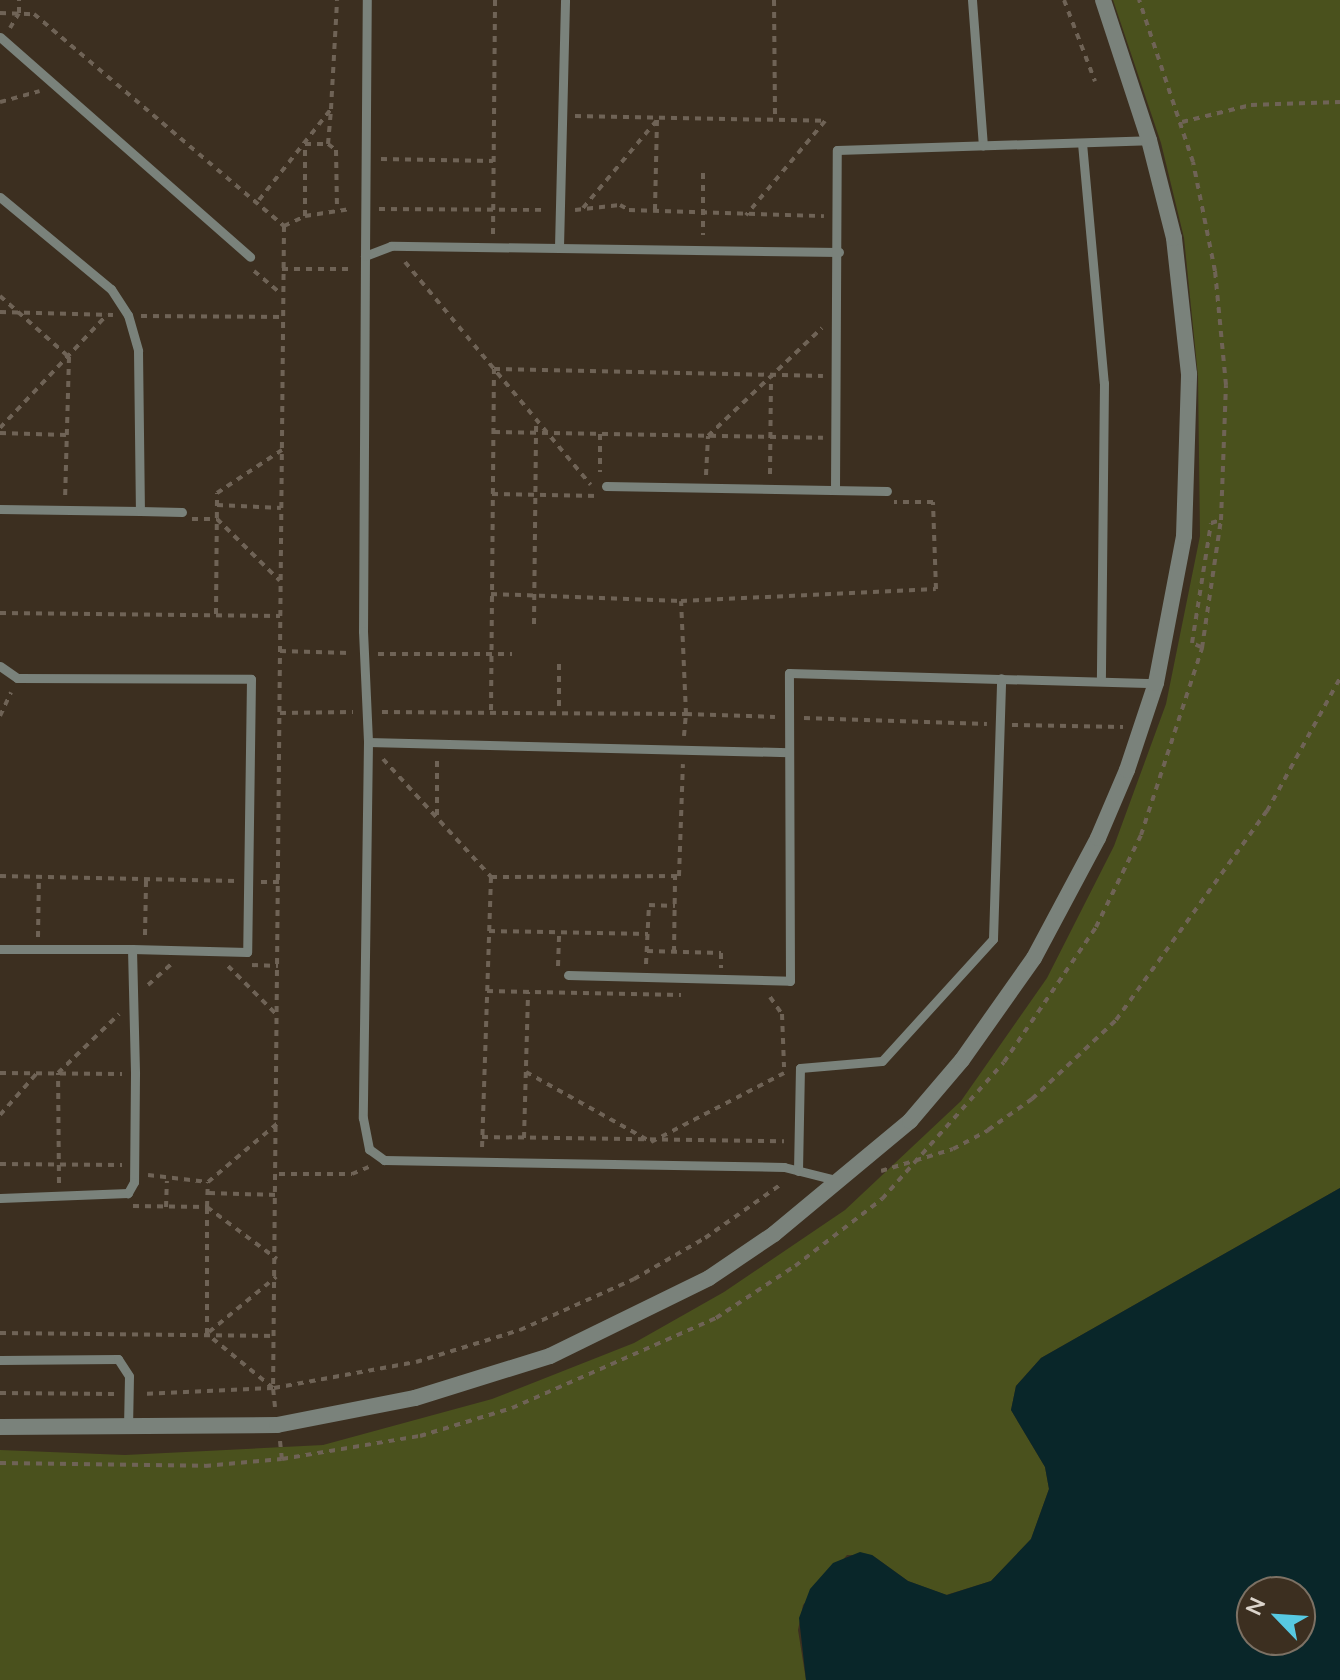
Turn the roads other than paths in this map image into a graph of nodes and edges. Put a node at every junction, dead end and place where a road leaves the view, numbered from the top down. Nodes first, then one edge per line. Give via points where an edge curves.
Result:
1 (367, 0) edge
2 (565, 0) edge
3 (972, 0) edge
4 (1103, 0) edge
5 (1, 38) edge
6 (1149, 140) junction
7 (1082, 143) junction
8 (983, 146) junction
9 (0, 197) edge
10 (559, 247) junction
11 (839, 252) junction
12 (365, 256) junction
13 (250, 257) dead end
14 (606, 486) dead end
15 (835, 490) junction
16 (886, 496) road end
17 (0, 509) edge
18 (140, 511) junction
19 (182, 512) road end
20 (0, 666) edge
21 (1001, 678) junction
22 (1101, 681) junction
23 (1156, 683) junction
24 (368, 742) junction
25 (789, 752) junction
26 (0, 949) edge
27 (132, 949) junction
28 (568, 975) dead end
29 (798, 1171) junction
30 (843, 1182) junction
31 (0, 1198) edge
32 (0, 1360) edge
33 (0, 1427) edge
34 (128, 1429) junction

1 - 12 lane
2 - 10 lane
3 - 8 lane
4 - 6 street
5 - 13 lane
6 - 7 lane
6 - 23 street via 1174,238 1189,374 1184,536
7 - 8 lane
7 - 22 lane via 1104,383
8 - 11 lane via 837,150
9 - 18 lane via 111,289 128,315 138,351
10 - 11 lane
10 - 12 lane via 391,246
11 - 15 lane
12 - 24 lane via 363,653
14 - 15 lane
15 - 16 lane
17 - 18 lane
18 - 19 lane
20 - 27 lane via 17,678 251,679 247,952
21 - 22 lane
21 - 25 lane via 789,673
21 - 29 lane via 993,939 882,1061 800,1068
22 - 23 lane
23 - 30 street via 1098,838 1034,958 962,1060 910,1121
24 - 25 lane
24 - 29 lane via 363,1118 369,1149 384,1160
25 - 28 lane via 790,981
26 - 27 lane
27 - 31 lane via 134,1182 119,1197
29 - 30 lane
30 - 34 street via 709,1278 616,1327 498,1375 415,1398 277,1425
32 - 34 lane via 118,1359 129,1376
33 - 34 street

